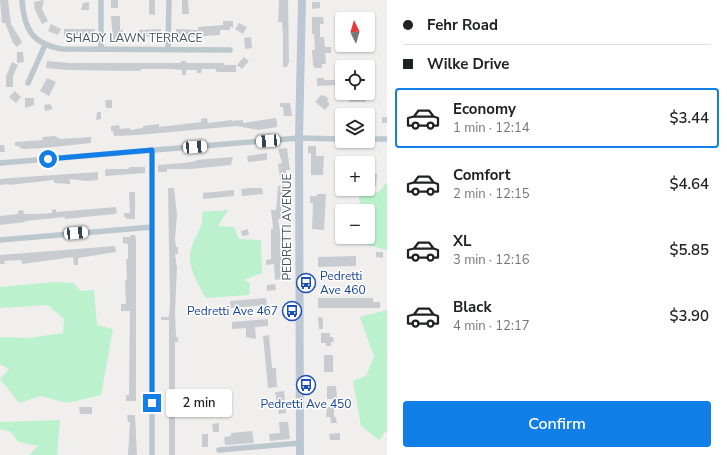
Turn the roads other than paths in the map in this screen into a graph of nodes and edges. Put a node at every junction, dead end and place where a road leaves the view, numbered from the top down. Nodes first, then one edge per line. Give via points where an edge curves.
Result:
1 (22, 0) edge
2 (101, 0) edge
3 (169, 0) edge
4 (302, 0) edge
5 (46, 45) junction
6 (101, 49) junction
7 (168, 50) junction
8 (230, 50) dead end
9 (28, 83) dead end
10 (299, 138) junction
11 (335, 139) edge
12 (375, 139) edge
13 (387, 139) edge
14 (152, 150) junction
15 (0, 163) edge
16 (152, 227) junction
17 (0, 240) edge
18 (300, 443) junction
19 (219, 450) dead end
20 (152, 455) edge
21 (300, 455) edge

1 - 5 street, SHADY LAWN TERRACE via 26,26 34,37
2 - 6 street
3 - 7 street
4 - 10 street, PEDRETTI AVENUE
5 - 6 street, SHADY LAWN TERRACE via 62,49
5 - 9 street
6 - 7 street, SHADY LAWN TERRACE
7 - 8 street, SHADY LAWN TERRACE
10 - 11 street
10 - 14 street
10 - 18 street, PEDRETTI AVENUE
12 - 13 street
14 - 15 street
14 - 16 street
16 - 17 street
16 - 20 street
18 - 19 street
18 - 21 street, PEDRETTI AVENUE

